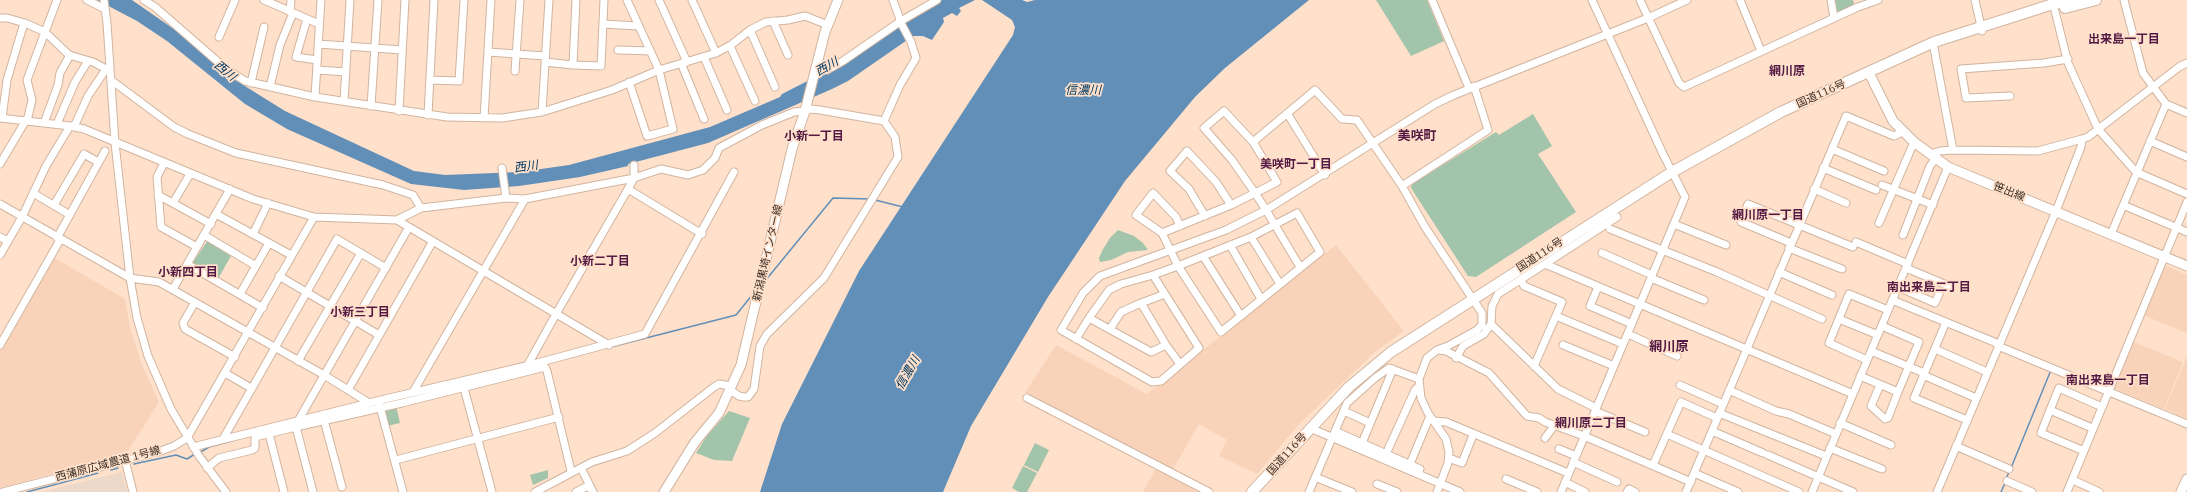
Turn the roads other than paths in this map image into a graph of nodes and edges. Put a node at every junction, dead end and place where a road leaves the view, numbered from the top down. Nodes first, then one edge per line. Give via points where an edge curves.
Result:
1 (57, 0) edge
2 (87, 0) edge
3 (144, 0) edge
4 (235, 0) edge
5 (264, 0) edge
6 (291, 0) edge
7 (321, 0) edge
8 (350, 0) edge
9 (378, 0) edge
10 (405, 0) edge
11 (434, 0) edge
12 (464, 0) edge
13 (491, 0) edge
14 (520, 0) edge
15 (549, 0) edge
16 (576, 0) edge
17 (604, 0) edge
18 (627, 0) edge
19 (659, 0) edge
20 (692, 0) edge
21 (838, 0) edge
22 (893, 0) edge
23 (937, 0) edge
24 (1432, 0) edge
25 (1592, 0) edge
26 (1640, 0) edge
27 (1688, 0) edge
28 (1740, 0) edge
29 (1831, 0) edge
30 (1878, 0) edge
31 (1975, 0) edge
32 (2072, 0) edge
33 (2096, 0) edge
34 (2124, 0) edge
35 (1857, 3) edge
36 (104, 5) edge
37 (2055, 11) junction
38 (292, 12) junction
39 (0, 18) edge
40 (1648, 18) junction
41 (1834, 18) junction
42 (307, 19) junction
43 (773, 21) junction
44 (24, 23) junction
45 (901, 23) junction
46 (319, 24) junction
47 (603, 24) junction
48 (828, 25) junction
49 (638, 26) junction
50 (264, 27) dead end
51 (1981, 29) junction
52 (750, 30) junction
53 (45, 32) junction
54 (1608, 34) junction
55 (219, 37) dead end
56 (318, 44) junction
57 (347, 46) junction
58 (730, 46) junction
59 (375, 47) junction
60 (1934, 48) junction
61 (402, 50) junction
62 (618, 50) dead end
63 (650, 51) junction
64 (1761, 51) junction
65 (488, 52) junction
66 (716, 53) junction
67 (516, 54) junction
68 (70, 55) junction
69 (788, 55) dead end
70 (704, 57) junction
71 (545, 59) junction
72 (2068, 59) junction
73 (317, 60) junction
74 (88, 61) junction
75 (684, 63) junction
76 (2187, 63) edge
77 (573, 65) junction
78 (108, 70) junction
79 (317, 70) junction
80 (659, 70) junction
81 (515, 71) dead end
82 (346, 72) junction
83 (814, 73) junction
84 (1868, 73) junction
85 (111, 80) junction
86 (430, 80) junction
87 (629, 82) junction
88 (251, 83) junction
89 (2153, 86) junction
90 (775, 87) dead end
91 (1472, 87) junction
92 (270, 88) junction
93 (315, 96) junction
94 (2010, 96) dead end
95 (344, 101) junction
96 (755, 102) dead end
97 (2166, 104) junction
98 (371, 106) junction
99 (805, 109) junction
100 (727, 110) dead end
101 (400, 111) junction
102 (542, 112) junction
103 (1287, 113) junction
104 (2187, 113) edge
105 (428, 115) junction
106 (1, 118) edge
107 (484, 118) junction
108 (704, 119) dead end
109 (26, 121) junction
110 (884, 121) junction
111 (44, 123) junction
112 (57, 124) junction
113 (72, 126) junction
114 (2098, 128) junction
115 (1902, 132) junction
116 (2082, 139) junction
117 (2150, 141) junction
118 (115, 142) junction
119 (1253, 142) junction
120 (1914, 142) junction
121 (1374, 143) junction
122 (1832, 149) junction
123 (1953, 150) junction
124 (105, 152) dead end
125 (1933, 156) junction
126 (2187, 157) edge
127 (98, 162) junction
128 (164, 163) junction
129 (0, 164) edge
130 (634, 165) dead end
131 (1948, 167) junction
132 (502, 168) dead end
133 (1824, 168) junction
134 (1884, 170) dead end
135 (734, 172) dead end
136 (1672, 172) junction
137 (2136, 172) junction
138 (190, 174) junction
139 (1325, 175) junction
140 (634, 178) junction
141 (1402, 186) junction
142 (230, 189) junction
143 (628, 189) junction
144 (1814, 189) junction
145 (1894, 190) junction
146 (33, 193) junction
147 (1255, 193) junction
148 (2187, 194) edge
149 (158, 195) junction
150 (506, 198) junction
151 (525, 199) junction
152 (1917, 199) junction
153 (2187, 202) edge
154 (173, 203) junction
155 (268, 203) junction
156 (1846, 203) dead end
157 (0, 204) edge
158 (54, 205) junction
159 (1231, 205) junction
160 (1933, 205) junction
161 (2122, 205) junction
162 (421, 208) junction
163 (1266, 210) junction
164 (2056, 211) junction
165 (216, 214) junction
166 (70, 215) junction
167 (1205, 216) junction
168 (22, 217) junction
169 (314, 217) junction
170 (1617, 217) dead end
171 (397, 220) junction
172 (1879, 223) dead end
173 (210, 224) junction
174 (1674, 224) junction
175 (1799, 224) junction
176 (1275, 225) junction
177 (1180, 226) junction
178 (409, 227) junction
179 (2176, 227) junction
180 (1610, 229) dead end
181 (2187, 232) edge
182 (1162, 233) junction
183 (253, 234) junction
184 (702, 234) junction
185 (2110, 234) junction
186 (204, 235) junction
187 (1903, 235) dead end
188 (0, 237) edge
189 (1251, 237) junction
190 (59, 239) junction
191 (8, 241) junction
192 (433, 241) junction
193 (269, 243) junction
194 (1230, 245) junction
195 (1726, 245) dead end
196 (1790, 245) junction
197 (197, 247) junction
198 (1663, 250) junction
199 (1171, 251) junction
200 (361, 253) junction
201 (1602, 253) dead end
202 (0, 255) edge
203 (291, 255) junction
204 (1203, 256) junction
205 (2164, 257) junction
206 (188, 264) junction
207 (1545, 264) junction
208 (256, 266) junction
209 (1178, 266) junction
210 (1907, 266) junction
211 (2187, 266) edge
212 (1300, 267) junction
213 (386, 268) junction
214 (1842, 270) dead end
215 (483, 272) junction
216 (1779, 272) junction
217 (1153, 275) junction
218 (278, 276) junction
219 (1652, 276) junction
220 (130, 278) junction
221 (1520, 280) junction
222 (1280, 284) junction
223 (1949, 286) dead end
224 (1598, 287) junction
225 (1898, 287) junction
226 (173, 289) junction
227 (306, 292) junction
228 (240, 294) junction
229 (1166, 294) junction
230 (1939, 294) dead end
231 (1832, 295) dead end
232 (1769, 296) junction
233 (1473, 298) junction
234 (1261, 299) junction
235 (1704, 300) dead end
236 (1892, 300) junction
237 (195, 302) junction
238 (1142, 303) junction
239 (1639, 305) junction
240 (330, 306) junction
241 (263, 308) junction
242 (1888, 310) junction
243 (556, 314) junction
244 (1241, 316) junction
245 (1556, 316) junction
246 (1089, 318) junction
247 (1822, 319) dead end
248 (1839, 319) junction
249 (355, 321) junction
250 (1946, 322) junction
251 (1491, 324) junction
252 (1632, 324) junction
253 (1882, 326) junction
254 (1110, 329) junction
255 (249, 333) junction
256 (1628, 334) junction
257 (379, 335) junction
258 (1878, 335) junction
259 (1076, 339) junction
260 (1623, 344) junction
261 (609, 345) junction
262 (1166, 345) junction
263 (1563, 345) dead end
264 (1999, 345) junction
265 (0, 346) edge
266 (274, 348) junction
267 (1746, 348) junction
268 (1935, 349) junction
269 (1437, 350) junction
270 (1871, 351) junction
271 (1677, 356) dead end
272 (235, 357) junction
273 (1456, 358) junction
274 (1867, 360) junction
275 (298, 361) junction
276 (1180, 364) junction
277 (1534, 366) junction
278 (1614, 366) junction
279 (1909, 367) junction
280 (526, 369) junction
281 (1393, 369) junction
282 (1987, 372) junction
283 (225, 373) junction
284 (1924, 374) junction
285 (324, 375) junction
286 (1860, 376) junction
287 (1419, 383) junction
288 (1680, 385) dead end
289 (1880, 385) junction
290 (251, 388) junction
291 (464, 388) junction
292 (730, 388) junction
293 (348, 390) junction
294 (1729, 390) junction
295 (2109, 390) junction
296 (413, 392) junction
297 (1898, 392) junction
298 (1853, 394) junction
299 (1027, 398) dead end
300 (1976, 398) junction
301 (369, 403) junction
302 (379, 404) junction
303 (1723, 404) junction
304 (2102, 407) junction
305 (1596, 409) junction
306 (1344, 410) junction
307 (2050, 410) junction
308 (1718, 415) junction
309 (559, 417) junction
310 (1432, 418) junction
311 (324, 420) junction
312 (1967, 420) junction
313 (1370, 423) junction
314 (1840, 423) junction
315 (297, 424) junction
316 (2187, 424) edge
317 (1554, 426) junction
318 (1310, 428) junction
319 (2092, 428) junction
320 (1645, 432) dead end
321 (1712, 432) junction
322 (269, 434) junction
323 (1667, 434) junction
324 (1836, 434) junction
325 (1334, 435) junction
326 (1473, 435) junction
327 (1584, 436) junction
328 (187, 438) junction
329 (1545, 438) dead end
330 (223, 439) junction
331 (477, 439) junction
332 (1362, 443) junction
333 (1891, 445) dead end
334 (1956, 446) junction
335 (193, 447) junction
336 (1830, 448) junction
337 (1559, 449) dead end
338 (1704, 450) junction
339 (2084, 451) junction
340 (1386, 454) junction
341 (1826, 456) junction
342 (1449, 458) junction
343 (1574, 459) junction
344 (125, 460) junction
345 (396, 460) junction
346 (1410, 464) junction
347 (1653, 465) junction
348 (207, 468) junction
349 (581, 468) junction
350 (1882, 469) dead end
351 (2009, 469) dead end
352 (571, 471) junction
353 (1568, 473) junction
354 (1694, 473) junction
355 (1418, 474) junction
356 (1315, 477) junction
357 (1818, 477) junction
358 (1506, 479) dead end
359 (2187, 479) edge
360 (2073, 480) junction
361 (2007, 481) dead end
362 (1565, 482) junction
363 (1617, 482) dead end
364 (1691, 482) junction
365 (1377, 484) dead end
366 (1440, 484) junction
367 (342, 487) dead end
368 (3, 492) edge
369 (133, 492) edge
370 (226, 492) edge
371 (284, 492) edge
372 (313, 492) edge
373 (403, 492) edge
374 (492, 492) edge
375 (535, 492) edge
376 (576, 492) edge
377 (593, 492) edge
378 (664, 492) edge
379 (1209, 492) edge
380 (1252, 492) edge
381 (1309, 492) edge
382 (1352, 492) edge
383 (1397, 492) edge
384 (1437, 492) edge
385 (1460, 492) edge
386 (1537, 492) edge
387 (1561, 492) edge
388 (1585, 492) edge
389 (1628, 492) edge
390 (1635, 492) edge
391 (1686, 492) edge
392 (1738, 492) edge
393 (1799, 492) edge
394 (1812, 492) edge
395 (1853, 492) edge
396 (1936, 492) edge
397 (2032, 492) edge
398 (2067, 492) edge
399 (2099, 492) edge
400 (2182, 492) edge

1 - 53 street
2 - 36 street
3 - 88 street via 225,68
4 - 55 street
5 - 38 street
6 - 38 street
7 - 46 street
8 - 57 street
9 - 59 street
10 - 61 street
11 - 86 street
12 - 86 street via 459,81
13 - 65 street
14 - 67 street
15 - 71 street
16 - 77 street
17 - 47 street
18 - 49 street
19 - 75 street
20 - 66 street
21 - 48 main road, 新潟黒埼インター線
22 - 45 street
23 - 45 street
24 - 91 street
25 - 54 street
26 - 40 street
27 - 40 street
28 - 64 street
29 - 41 street
30 - 35 street
31 - 51 street
32 - 51 highway, 国道116号
33 - 37 highway, 国道116号
34 - 89 street via 2143,73
35 - 41 street
36 - 78 street
37 - 51 highway, 国道116号
37 - 72 street
38 - 42 street
38 - 92 street via 280,46
39 - 44 street
40 - 54 street
40 - 64 street via 1679,83 1684,88
41 - 64 street
42 - 46 street
42 - 73 street via 296,56
43 - 48 street via 805,16
43 - 52 street
43 - 69 street
44 - 53 street
44 - 106 street via 7,80
45 - 83 street via 843,61 827,70
45 - 110 street via 916,58 900,84
46 - 56 street
47 - 49 street
47 - 77 street via 601,66
48 - 83 main road, 新潟黒埼インター線
49 - 63 street
50 - 88 street
51 - 60 highway, 国道116号
51 - 84 highway, 国道116号 via 1934,42 1876,67
52 - 58 street
52 - 90 street
53 - 68 street
53 - 109 street via 27,80 32,100
54 - 91 street
54 - 136 street
56 - 57 street
56 - 73 street
57 - 59 street
57 - 82 street
58 - 66 street
58 - 96 street
59 - 61 street
59 - 98 street
60 - 84 highway, 国道116号 via 1878,73
60 - 123 street
61 - 101 street
62 - 63 street
63 - 80 street
65 - 67 street
65 - 107 street
66 - 70 street
67 - 71 street
67 - 81 street
68 - 74 street
68 - 111 street via 60,73
70 - 75 street
70 - 100 street
71 - 77 street
71 - 102 street
72 - 94 street via 1961,68 1966,98
72 - 114 street
73 - 79 street
74 - 78 street
74 - 112 street via 75,82
75 - 80 street
75 - 108 street
76 - 89 street
78 - 85 street
78 - 113 street via 88,96
79 - 82 street
79 - 93 street
80 - 87 street
80 - 87 street via 673,129 647,136
82 - 95 street
83 - 99 main road, 新潟黒埼インター線
84 - 115 main road, 笹出線 via 1883,105
84 - 136 highway, 国道116号 via 1781,112
85 - 118 street
85 - 162 street via 174,127 188,134 236,153 384,185 413,195
86 - 105 street
87 - 102 street
88 - 92 street
89 - 97 street
89 - 114 street
91 - 121 street via 1435,104
91 - 141 street via 1488,130
92 - 93 street
93 - 95 street
95 - 98 street
97 - 104 street
97 - 117 street
98 - 101 street
99 - 110 street
99 - 140 street via 780,117 719,148 715,158 703,170 688,175 661,168
99 - 292 main road, 新潟黒埼インター線 via 792,149 741,365
101 - 105 street
102 - 107 street
103 - 119 street
103 - 121 street via 1315,90 1342,119 1357,120
103 - 139 street
105 - 107 street
106 - 109 street
109 - 111 street
109 - 129 street
110 - 292 street via 895,137 898,157 824,278 767,334 760,346 754,388 744,397
111 - 112 street
112 - 113 street
113 - 118 street
113 - 146 street via 46,166
114 - 116 street
114 - 137 street
115 - 120 main road, 笹出線
115 - 122 street via 1894,136 1846,116
116 - 123 street via 2038,151
116 - 164 street
117 - 126 street
117 - 137 street
118 - 128 street
118 - 220 street
119 - 147 street via 1278,182
119 - 147 street via 1224,111 1204,128 1232,160
120 - 125 main road, 笹出線
120 - 145 street
121 - 139 street
121 - 141 street
122 - 133 street
122 - 134 street
123 - 125 street via 1940,150
124 - 127 street
125 - 131 main road, 笹出線
125 - 152 street
127 - 158 street via 84,154
127 - 166 street
128 - 138 street
128 - 149 street via 157,177
130 - 140 street
131 - 160 street
131 - 164 main road, 笹出線
132 - 150 street
133 - 144 street
133 - 145 street via 1879,188
135 - 184 street
136 - 174 street via 1685,197
136 - 233 highway, 国道116号
137 - 148 street
137 - 161 street
138 - 142 street
138 - 154 street
139 - 163 street
140 - 143 street
140 - 151 street
141 - 233 street via 1425,227
142 - 155 street
142 - 165 street
143 - 184 street
143 - 243 street
144 - 156 street
144 - 175 street
145 - 152 street
145 - 172 street
146 - 158 street
146 - 168 street
147 - 159 street
147 - 163 street
149 - 154 street
149 - 197 street via 161,227
150 - 151 street
150 - 162 street
151 - 215 street
152 - 160 street
152 - 187 street
153 - 179 street
154 - 173 street
155 - 169 street
155 - 183 street
157 - 168 street
158 - 166 street
159 - 167 street
159 - 167 street via 1216,182 1187,151 1170,171 1189,189
160 - 210 street
161 - 179 street
161 - 185 street
162 - 171 street
163 - 176 street
163 - 199 street via 1226,230
164 - 185 main road, 笹出線
164 - 264 street
165 - 173 street
165 - 183 street
166 - 190 street
167 - 177 street
168 - 190 street
168 - 191 street
169 - 171 street
169 - 203 street
170 - 207 street
171 - 178 street
173 - 186 street
174 - 195 street
174 - 198 street
175 - 196 street
175 - 196 street via 1748,204 1741,222
175 - 210 street
176 - 189 street
176 - 212 street
176 - 212 street via 1297,213 1320,252
177 - 182 street
177 - 182 street via 1176,217 1153,193 1136,216
178 - 192 street
178 - 213 street
179 - 181 street
179 - 205 street
180 - 198 street
182 - 199 street
183 - 193 street
184 - 261 street via 644,334
185 - 205 main road, 笹出線
186 - 197 street
186 - 208 street
188 - 191 street
189 - 194 street
189 - 222 street
190 - 220 street
190 - 265 street
191 - 202 street
192 - 215 street
192 - 257 street
193 - 203 street
193 - 208 street
194 - 204 street
194 - 234 street
196 - 214 street
196 - 216 street
197 - 206 street
198 - 219 street
198 - 232 street
199 - 209 street
199 - 259 street via 1100,276 1083,294 1061,330
200 - 213 street
200 - 227 street via 337,239
200 - 240 street
201 - 219 street
203 - 218 street
204 - 209 street
204 - 244 street
205 - 211 main road, 笹出線
205 - 295 street
206 - 226 street
206 - 228 street
207 - 221 street
207 - 224 street
208 - 228 street
209 - 217 street
209 - 244 street via 1221,332
210 - 223 street
210 - 225 street
212 - 222 street
213 - 249 street
215 - 243 street
215 - 296 street
216 - 231 street
216 - 232 street
217 - 229 street
217 - 246 street via 1109,290
218 - 227 street
218 - 241 street
219 - 235 street
219 - 239 street
220 - 226 street via 154,280
220 - 328 street via 137,318 148,356
221 - 245 street via 1524,286 1562,302
221 - 251 street via 1494,299 1490,314
222 - 234 street
224 - 239 street
224 - 252 street via 1590,306
225 - 230 street via 1935,303
225 - 236 street
226 - 237 street
227 - 240 street
227 - 266 street
228 - 241 street
229 - 238 street
229 - 276 street via 1199,348
232 - 247 street
232 - 267 street
233 - 269 street via 1482,313 1482,325
233 - 318 highway, 国道116号 via 1391,352 1349,387
234 - 244 street
236 - 242 street
236 - 250 street
237 - 255 street
237 - 272 street via 183,324 185,329
238 - 254 street via 1121,312
238 - 262 street
239 - 252 street
239 - 267 street
240 - 249 street
240 - 275 street
241 - 255 street
242 - 248 street via 1849,294
242 - 253 street
243 - 261 street
243 - 280 street
245 - 260 street
245 - 277 street
246 - 254 street
246 - 259 street
248 - 258 street
248 - 274 street via 1829,343
249 - 257 street
249 - 285 street
250 - 264 street
250 - 268 street
251 - 273 street via 1484,334 1462,346
251 - 277 street
252 - 256 street
253 - 258 street
253 - 279 street via 1920,342
254 - 262 street via 1151,352
255 - 266 street
255 - 272 street
256 - 260 street
256 - 271 street
257 - 293 street
258 - 270 street
259 - 276 street via 1152,382 1161,381
260 - 278 street
261 - 280 street
262 - 276 street
263 - 278 street
264 - 282 street
264 - 295 street
266 - 275 street
266 - 290 street
267 - 294 street
267 - 298 street
268 - 282 street
268 - 284 street
269 - 273 street via 1446,351
269 - 287 street via 1427,358
270 - 274 street
270 - 279 street
272 - 283 street
273 - 317 street via 1489,374 1527,416 1539,418
274 - 286 street
275 - 285 street
277 - 305 street via 1558,389
278 - 305 street
279 - 284 street
279 - 297 street
280 - 291 street
280 - 296 street
280 - 309 street via 545,367
281 - 287 street
281 - 306 street via 1389,368 1375,378
281 - 313 street
282 - 300 street
283 - 290 street
283 - 328 street
284 - 300 street
284 - 312 street via 1914,398
285 - 293 street
285 - 315 street
286 - 289 street
286 - 298 street
287 - 310 street via 1421,398
287 - 340 street
288 - 303 street
289 - 297 street
289 - 297 street via 1871,406 1885,420
290 - 330 street
291 - 302 street
291 - 331 street
292 - 349 street via 719,384 642,443
292 - 378 main road, 新潟黒埼インター線 via 719,413 695,442
293 - 301 street
294 - 303 street
294 - 324 street
295 - 304 street
295 - 316 street
296 - 302 street
298 - 314 street
299 - 379 street
300 - 312 street
301 - 302 street
301 - 315 street
302 - 311 street
302 - 345 street
303 - 308 street
304 - 307 street via 2059,388
304 - 319 street
305 - 320 street
305 - 327 street
306 - 313 street
306 - 325 street
307 - 319 street
307 - 339 street via 2041,433
308 - 321 street
308 - 323 street via 1681,402
308 - 341 street
309 - 331 street
309 - 352 street
310 - 326 street
310 - 342 street via 1446,439
310 - 346 street
311 - 315 street
311 - 367 street
312 - 334 street
313 - 332 street
314 - 324 street
314 - 333 street
315 - 322 street
315 - 330 street
315 - 372 street
317 - 327 street
317 - 329 street
318 - 325 street
318 - 380 highway, 国道116号
319 - 339 street
321 - 338 street
321 - 357 street
322 - 348 street via 255,437 255,448 252,450 219,458
322 - 371 street
323 - 338 street
323 - 347 street
324 - 336 street
325 - 332 street
325 - 355 street
325 - 356 street
326 - 342 street via 1462,463
326 - 353 street
327 - 343 street
327 - 347 street
328 - 335 street
328 - 344 street, 西蒲原広域農道 1号線 via 168,448
330 - 335 street
331 - 345 street
331 - 374 street
332 - 340 street
334 - 351 street
334 - 396 street
335 - 348 street
336 - 341 street
336 - 350 street
337 - 343 street
338 - 354 street
338 - 393 street
339 - 360 street
340 - 346 street
341 - 357 street
342 - 366 street
343 - 353 street
343 - 363 street
344 - 368 street, 西蒲原広域農道 1号線
344 - 369 street
345 - 373 street
346 - 355 street via 1420,469
347 - 364 street
348 - 370 street
349 - 352 street
349 - 377 street
352 - 375 street
353 - 362 street
354 - 364 street
354 - 392 street
355 - 366 street
356 - 381 street
356 - 382 street
357 - 394 street
357 - 395 street
358 - 386 street
359 - 400 main road
360 - 398 street
360 - 399 street
361 - 397 street
362 - 387 street
362 - 388 street
364 - 391 street
365 - 383 street
366 - 384 street
366 - 385 street
376 - 377 street via 588,486
389 - 390 street via 1629,489

